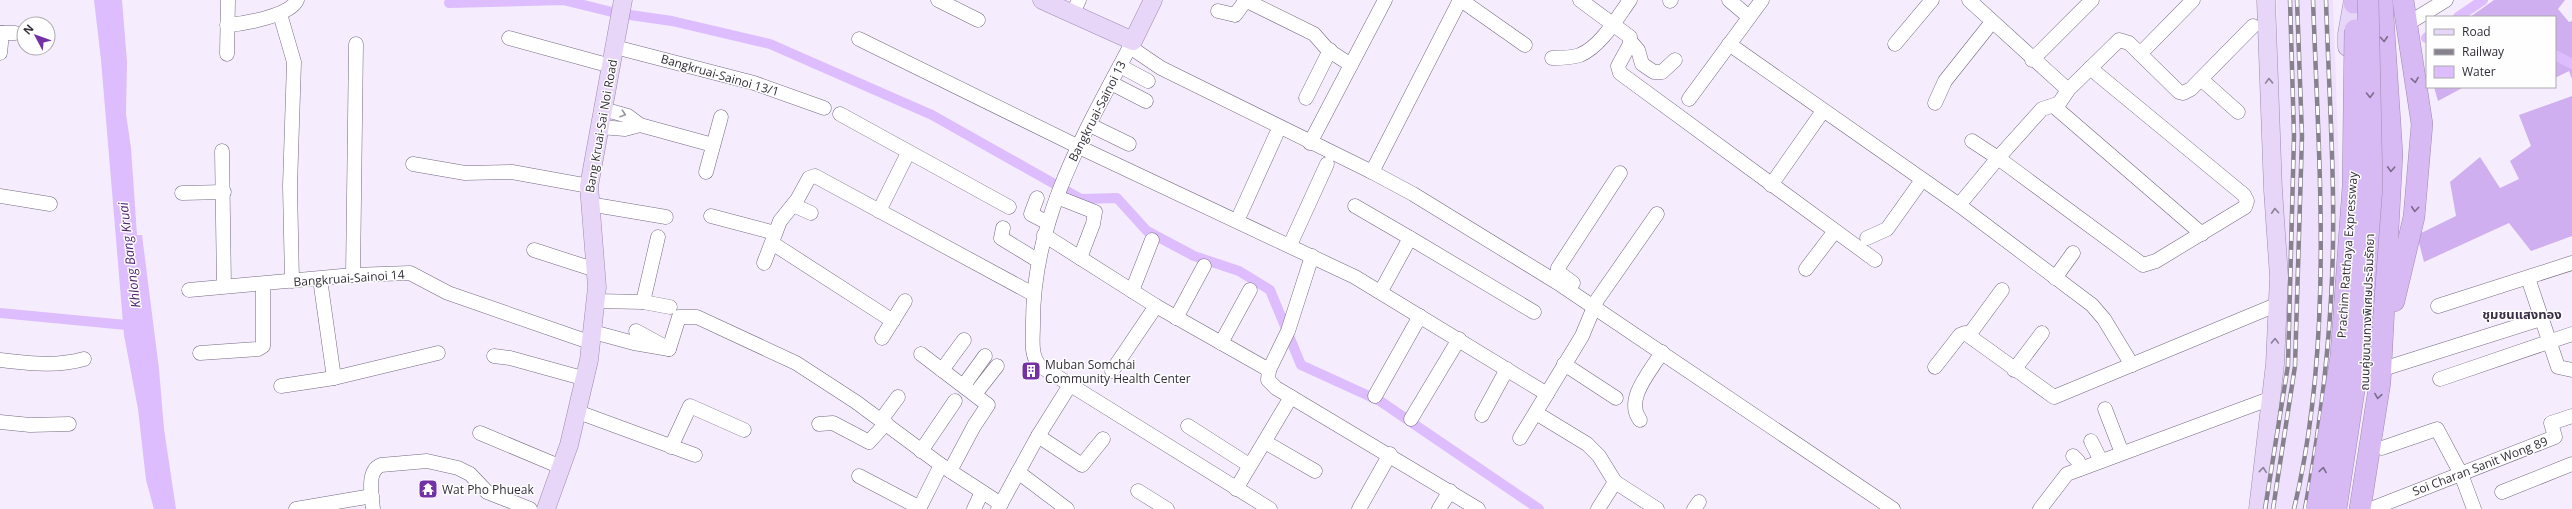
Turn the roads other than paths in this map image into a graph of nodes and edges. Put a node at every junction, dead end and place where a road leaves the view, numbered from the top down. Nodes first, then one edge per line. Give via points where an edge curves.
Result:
1 (228, 0) edge
2 (297, 0) edge
3 (938, 0) edge
4 (1042, 0) edge
5 (1153, 0) edge
6 (1245, 0) edge
7 (1385, 0) edge
8 (1460, 0) edge
9 (1580, 0) edge
10 (1630, 0) edge
11 (1729, 0) edge
12 (1762, 0) edge
13 (1932, 0) edge
14 (1969, 0) edge
15 (2092, 0) edge
16 (2193, 0) edge
17 (2266, 0) edge
18 (2353, 0) edge
19 (2368, 0) edge
20 (2382, 0) edge
21 (2403, 0) edge
22 (2446, 0) edge
23 (622, 7) edge
24 (1076, 8) edge
25 (1218, 11) dead end
26 (280, 14) junction
27 (1749, 17) junction
28 (978, 20) dead end
29 (1992, 22) junction
30 (1613, 24) junction
31 (2407, 24) junction
32 (227, 26) junction
33 (2253, 26) dead end
34 (6, 33) edge
35 (509, 38) dead end
36 (859, 39) dead end
37 (1631, 42) junction
38 (356, 44) dead end
39 (1729, 44) junction
40 (1895, 44) dead end
41 (1525, 45) dead end
42 (615, 47) junction
43 (1330, 50) junction
44 (1127, 52) junction
45 (0, 53) edge
46 (227, 54) dead end
47 (2140, 54) junction
48 (1552, 58) dead end
49 (1675, 60) dead end
50 (2032, 60) junction
51 (1351, 65) junction
52 (611, 66) junction
53 (2090, 68) junction
54 (2200, 79) junction
55 (1148, 81) dead end
56 (1111, 83) junction
57 (2068, 90) junction
58 (1306, 98) dead end
59 (1689, 99) dead end
60 (1146, 101) dead end
61 (1935, 103) dead end
62 (2057, 104) junction
63 (824, 108) dead end
64 (603, 109) junction
65 (1822, 111) junction
66 (2238, 112) dead end
67 (840, 114) dead end
68 (721, 117) dead end
69 (640, 125) junction
70 (1090, 125) junction
71 (600, 127) junction
72 (1276, 135) dead end
73 (1972, 141) dead end
74 (1310, 143) junction
75 (1129, 144) dead end
76 (713, 145) junction
77 (1079, 147) junction
78 (222, 151) dead end
79 (908, 153) junction
80 (1998, 158) junction
81 (413, 164) dead end
82 (1327, 164) dead end
83 (706, 172) dead end
84 (1372, 172) junction
85 (1620, 173) dead end
86 (1922, 180) junction
87 (1771, 185) junction
88 (1059, 191) junction
89 (224, 192) junction
90 (182, 193) dead end
91 (589, 195) junction
92 (0, 196) edge
93 (1037, 198) dead end
94 (50, 204) dead end
95 (793, 204) junction
96 (1959, 205) junction
97 (1356, 206) dead end
98 (1009, 207) dead end
99 (879, 211) junction
100 (811, 213) dead end
101 (1657, 214) dead end
102 (711, 216) dead end
103 (666, 218) dead end
104 (1237, 221) junction
105 (1003, 228) dead end
106 (1046, 229) junction
107 (1835, 231) junction
108 (2202, 234) junction
109 (658, 237) dead end
110 (773, 238) junction
111 (1410, 238) junction
112 (1866, 238) dead end
113 (1152, 240) dead end
114 (1290, 246) junction
115 (534, 250) dead end
116 (2073, 253) dead end
117 (1312, 256) junction
118 (1080, 258) junction
119 (1037, 260) junction
120 (1875, 260) dead end
121 (764, 263) dead end
122 (2572, 263) edge
123 (1204, 266) dead end
124 (1806, 269) dead end
125 (596, 270) junction
126 (353, 276) junction
127 (2055, 278) junction
128 (2528, 278) junction
129 (320, 279) junction
130 (292, 281) junction
131 (263, 284) junction
132 (224, 286) junction
133 (189, 290) dead end
134 (1250, 290) dead end
135 (2002, 290) dead end
136 (1132, 291) junction
137 (1381, 291) junction
138 (1033, 294) junction
139 (596, 301) junction
140 (905, 301) dead end
141 (643, 302) junction
142 (2276, 305) junction
143 (1156, 306) junction
144 (2438, 306) dead end
145 (670, 307) dead end
146 (1594, 308) junction
147 (1534, 312) dead end
148 (1420, 316) junction
149 (1176, 318) junction
150 (2541, 319) junction
151 (893, 321) junction
152 (636, 330) dead end
153 (2042, 333) dead end
154 (2572, 334) edge
155 (1969, 335) junction
156 (2383, 335) junction
157 (592, 337) junction
158 (882, 338) dead end
159 (1459, 339) junction
160 (964, 340) dead end
161 (1221, 343) junction
162 (2550, 344) junction
163 (669, 349) junction
164 (1662, 352) junction
165 (200, 353) dead end
166 (438, 353) dead end
167 (921, 354) dead end
168 (494, 356) dead end
169 (985, 356) dead end
170 (84, 359) dead end
171 (0, 360) edge
172 (1564, 364) junction
173 (2132, 365) junction
174 (997, 366) dead end
175 (1935, 367) dead end
176 (2386, 368) dead end
177 (1507, 369) junction
178 (942, 370) junction
179 (1269, 370) junction
180 (2014, 370) junction
181 (2572, 370) edge
182 (1112, 371) dead end
183 (334, 378) junction
184 (586, 378) junction
185 (2440, 378) dead end
186 (1070, 385) junction
187 (281, 386) dead end
188 (969, 390) junction
189 (1547, 394) junction
190 (1374, 396) dead end
191 (898, 397) dead end
192 (1291, 398) junction
193 (1616, 398) dead end
194 (2269, 399) junction
195 (955, 401) dead end
196 (2105, 409) dead end
197 (578, 412) junction
198 (1536, 413) junction
199 (1482, 414) dead end
200 (2572, 416) edge
201 (1411, 419) dead end
202 (1640, 420) dead end
203 (0, 422) edge
204 (884, 422) junction
205 (69, 424) dead end
206 (819, 424) dead end
207 (1188, 426) dead end
208 (744, 430) dead end
209 (480, 433) dead end
210 (1038, 436) junction
211 (1520, 438) dead end
212 (1103, 439) dead end
213 (2091, 441) dead end
214 (1265, 442) junction
215 (671, 447) junction
216 (2382, 448) dead end
217 (921, 451) junction
218 (1390, 454) junction
219 (2122, 454) junction
220 (695, 456) dead end
221 (2073, 456) dead end
222 (2101, 461) junction
223 (2572, 464) edge
224 (1249, 466) junction
225 (561, 467) junction
226 (945, 468) junction
227 (2080, 469) junction
228 (1315, 471) dead end
229 (1018, 472) junction
230 (2461, 474) junction
231 (859, 476) dead end
232 (1615, 482) junction
233 (1236, 489) junction
234 (1138, 491) dead end
235 (1450, 491) junction
236 (982, 492) junction
237 (2502, 492) dead end
238 (372, 503) edge
239 (1000, 506) edge
240 (296, 509) edge
241 (530, 509) edge
242 (546, 509) edge
243 (919, 509) edge
244 (974, 509) edge
245 (1068, 509) edge
246 (1167, 509) edge
247 (1270, 509) edge
248 (1359, 509) edge
249 (1439, 509) edge
250 (1478, 509) edge
251 (1598, 509) edge
252 (1657, 509) edge
253 (1893, 509) edge
254 (2040, 509) edge
255 (2258, 509) edge
256 (2317, 509) edge
257 (2336, 509) edge
258 (2345, 509) edge
259 (2360, 509) edge
260 (2371, 509) edge
261 (2474, 509) edge

1 - 32 street
2 - 26 street via 292,8
3 - 28 street
4 - 24 main road
5 - 44 main road
6 - 25 street via 1235,14
6 - 43 street via 1314,34
7 - 51 street
8 - 41 street
8 - 84 street
9 - 30 street
10 - 30 street
11 - 27 street
12 - 27 street
13 - 40 street
14 - 29 street
15 - 50 street
16 - 47 street
142 -> 17 main road via 2280,277 2273,190
256 -> 18 highway, Prachim Ratthaya Expressway, bridge via 2341,356 2353,186
18 - 258 main road, ถนนคู่ขนานทางพิเศษประจิมรัถยา via 2347,34 2347,183 2352,198 2370,225 2371,240 2366,371
19 -> 257 highway, Prachim Ratthaya Expressway, bridge via 2372,186 2359,358
20 -> 156 highway via 2392,154
21 - 31 highway
22 - 31 street
23 - 42 main road, Bang Kruai-Sai Noi Road
24 - 44 main road
26 - 32 street
26 - 130 street via 294,62 290,186
27 - 39 street
29 - 50 street
29 - 61 street via 1948,77
30 - 37 street via 1630,37
30 - 48 street via 1587,52 1574,57
31 -> 156 highway via 2422,124 2414,216 2392,309
32 - 46 street
33 - 54 street
34 - 45 street
35 - 52 street
36 - 77 street
37 - 49 street via 1638,50 1642,64 1654,72 1662,72
37 - 87 street via 1618,66 1620,73
38 - 126 street
39 - 59 street
39 - 65 street
42 - 52 main road, Bang Kruai-Sai Noi Road
42 - 63 street, Bangkruai-Sainoi 13/1 via 754,83
43 - 51 street
43 - 58 street
44 - 55 street
44 - 56 street, Bangkruai-Sainoi 13
44 - 74 street
47 - 53 street via 2129,43 2119,40
47 - 54 street via 2179,92 2187,92
50 - 57 street
51 - 74 street
52 - 64 main road, Bang Kruai-Sai Noi Road
53 - 57 street
53 - 108 street via 2244,195 2247,201 2245,207
54 - 66 street
56 - 60 street
56 - 70 street, Bangkruai-Sainoi 13
57 - 62 street
62 - 80 street via 2042,109
62 - 108 street via 2058,112
64 -> 69 street via 628,116
64 - 71 main road, Bang Kruai-Sai Noi Road
65 - 86 street
65 - 87 street
67 - 79 street
68 - 76 street
69 - 71 street via 625,129
69 - 76 street
70 - 75 street
70 - 77 street, Bangkruai-Sainoi 13
71 - 91 main road, Bang Kruai-Sai Noi Road
72 - 104 street
73 - 80 street
74 - 84 street
76 - 83 street
77 - 88 street, Bangkruai-Sainoi 13
77 - 104 street
78 - 89 street
79 - 98 street
79 - 99 street
80 - 96 street
80 - 108 street via 2142,265 2152,263
81 - 91 street via 466,173 506,171
82 - 114 street
84 - 146 street via 1558,283
85 - 146 street via 1558,268
86 - 96 street
86 - 112 street via 1887,229
87 - 107 street
88 - 106 street, Bangkruai-Sainoi 13
88 - 118 street via 1095,212
89 - 90 street
89 - 132 street
91 - 103 street
91 - 125 main road, Bang Kruai-Sai Noi Road
92 - 94 street
93 - 106 street via 1031,214
95 - 99 street via 809,178 815,176
95 - 100 street
95 - 110 street via 783,215
96 - 127 street
97 - 111 street
99 - 138 street
101 - 146 street
102 - 110 street
104 - 114 street
105 - 119 street via 1001,238
106 - 118 street
106 - 119 street, Bangkruai-Sainoi 13
107 - 120 street
107 - 124 street
109 - 141 street
110 - 121 street
110 - 151 street
111 - 137 street
111 - 147 street
113 - 136 street
114 - 117 street
115 - 125 street
116 - 127 street
117 - 137 street
117 - 179 street via 1288,331
118 - 136 street
119 - 138 street, Bangkruai-Sainoi 13
122 - 128 street
123 - 149 street
125 - 139 main road, Bang Kruai-Sai Noi Road
126 - 129 street, Bangkruai-Sainoi 14
126 - 157 street, Bangkruai-Sainoi 14 via 410,273 448,293
127 - 173 street via 2098,312
128 - 144 street
128 - 150 street
129 - 130 street, Bangkruai-Sainoi 14
129 - 183 street
130 - 131 street, Bangkruai-Sainoi 14
131 - 132 street, Bangkruai-Sainoi 14
131 - 165 street via 263,346 258,349
132 - 133 street, Bangkruai-Sainoi 14
134 - 161 street
135 - 155 street
136 - 143 street
137 - 148 street
138 - 186 street, Bangkruai-Sainoi 13 via 1033,354 1040,366
139 - 141 street
139 - 157 main road, Bang Kruai-Sai Noi Road
140 - 151 street
141 - 145 street
142 - 173 street
194 -> 142 main road via 2275,364
143 - 149 street
143 - 182 street
146 - 164 street
146 - 172 street
148 - 159 street
148 - 190 street
149 - 161 street
150 - 162 street
150 - 176 street
151 - 158 street
152 - 163 street
153 - 180 street
154 - 162 street
155 - 175 street via 1960,334
155 - 180 street
156 -> 259 highway via 2380,382
157 - 163 street, Bangkruai-Sainoi 14
157 - 184 main road, Bang Kruai-Sai Noi Road
159 - 177 street
159 - 201 street
160 - 178 street
161 - 179 street
162 - 181 street via 2558,367
162 - 185 street
163 - 204 street via 679,317 697,316 796,363
164 - 202 street via 1634,399 1634,411
164 - 253 street
166 - 183 street
167 - 178 street
168 - 184 street
169 - 188 street
170 - 171 street via 68,364 33,364
172 - 189 street
172 - 193 street
173 - 180 street via 2054,397
174 - 188 street
177 - 189 street
177 - 199 street
178 - 188 street
179 - 192 street via 1270,384
183 - 187 street
184 - 197 main road, Bang Kruai-Sai Noi Road
186 - 210 street
186 - 233 street, Bangkruai-Sainoi 13
188 - 226 street via 987,403 988,407
189 - 198 street
191 - 204 street
192 - 214 street
192 - 218 street
194 - 219 street
255 -> 194 main road
195 - 217 street
196 - 219 street
197 - 215 street
197 - 225 main road, Bang Kruai-Sai Noi Road
198 - 211 street
198 - 232 street via 1590,447 1599,456
200 - 230 street, Soi Charan Sanit Wong 89 via 2551,422 2555,437
203 - 205 street via 30,425
204 - 206 street via 869,442 834,423
204 - 217 street
207 - 224 street
208 - 215 street via 690,406
209 - 225 street
210 - 212 street via 1082,465
210 - 229 street
213 - 222 street
214 - 224 street
214 - 228 street
215 - 220 street
216 - 230 street via 2437,429
217 - 226 street
218 - 235 street
218 - 248 street
219 - 222 street
221 - 227 street via 2078,461
222 - 227 street
223 - 237 street
224 - 233 street
225 - 242 main road, Bang Kruai-Sai Noi Road
226 - 236 street
226 - 243 street
227 - 254 street via 2055,477
229 - 239 street
229 - 245 street
230 - 260 street, Soi Charan Sanit Wong 89
230 - 261 street
231 - 243 street
232 - 251 street
232 - 252 street
233 - 247 street, Bangkruai-Sainoi 13
234 - 246 street
235 - 249 street
235 - 250 street
236 - 239 street
236 - 244 street
238 - 240 street
238 - 241 street via 371,477 378,466 427,461 466,471 487,492

